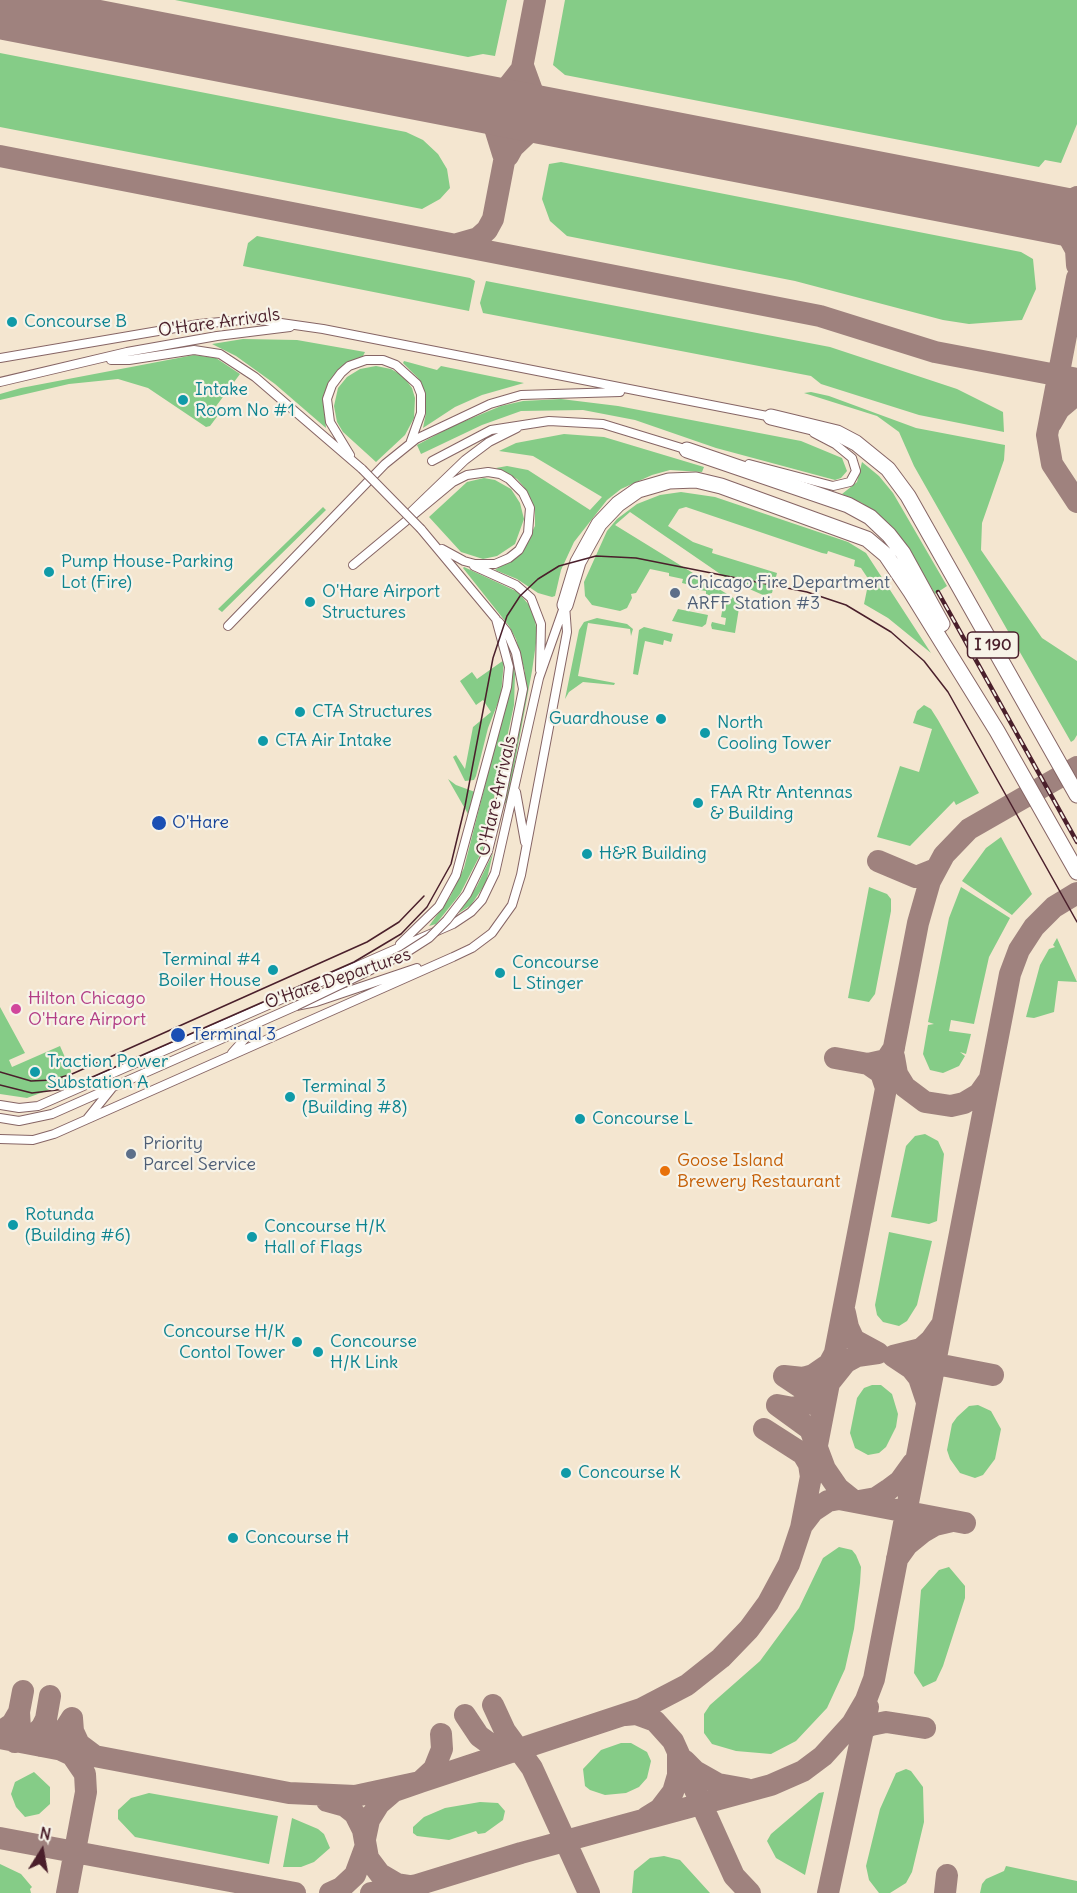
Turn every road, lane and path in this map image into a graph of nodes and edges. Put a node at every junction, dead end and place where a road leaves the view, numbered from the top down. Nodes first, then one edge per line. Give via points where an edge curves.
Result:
1 (302, 326) junction
2 (0, 358) edge
3 (104, 360) junction
4 (0, 382) edge
5 (649, 393) junction
6 (771, 417) junction
7 (549, 421) junction
8 (410, 443) junction
9 (687, 450) junction
10 (353, 460) junction
11 (432, 461) dead end
12 (385, 537) junction
13 (432, 540) junction
14 (464, 561) junction
15 (353, 565) dead end
16 (565, 605) junction
17 (496, 619) junction
18 (228, 626) dead end
19 (539, 678) junction
20 (976, 695) junction
21 (515, 786) junction
22 (1077, 795) edge
23 (526, 850) junction
24 (1077, 872) edge
25 (399, 946) junction
26 (453, 957) junction
27 (296, 1006) junction
28 (261, 1022) junction
29 (229, 1056) junction
30 (113, 1087) junction
31 (4, 1106) edge
32 (0, 1118) edge
33 (87, 1120) junction
34 (0, 1139) edge

1 - 2 street via 231,319
1 - 3 street, O'Hare Arrivals via 217,336 127,352
1 - 5 street
3 - 4 street, O'Hare Arrivals
3 - 10 street via 194,350 220,354 255,377
5 - 6 street
5 - 8 street via 574,391 521,395 490,404
6 - 9 street via 809,430 842,449 855,462 853,479 845,485 833,486
6 - 22 highway, I 190 via 815,426 856,442 888,469 908,496
7 - 9 street via 603,424
7 - 11 street via 491,430
7 - 12 street via 513,430 489,442
8 - 10 street via 421,413 417,384 390,362 360,361 341,373 327,399 330,422
8 - 18 street
9 - 20 highway via 848,505 880,525 903,553
10 - 13 street, bridge
12 - 14 street via 460,478 477,472 500,474 519,487 527,500 531,518 527,537 519,550 502,562 485,565
12 - 15 street
13 - 14 street
13 - 17 street
14 - 19 street via 516,585 531,598 541,624
16 - 19 street, O'Hare Arrivals
16 - 20 highway via 584,548 618,504 638,490 669,481 709,482 856,533 877,546 894,566
16 - 23 street via 567,632
17 - 25 street via 509,667 507,687 456,875 439,906
17 - 27 street, bridge via 516,653 522,689 488,851 467,894 429,938
19 - 21 street, O'Hare Arrivals
20 - 24 highway
21 - 23 street
21 - 25 street, O'Hare Arrivals via 495,873 482,900 453,924
23 - 26 street via 517,893 505,918 486,939
25 - 31 street, O'Hare Arrivals via 38,1106
26 - 27 street, O'Hare Departures, bridge
26 - 29 street
27 - 28 street, O'Hare Departures
28 - 29 street
28 - 30 street, O'Hare Departures
29 - 33 street
30 - 32 street, O'Hare Departures via 34,1120
30 - 33 street
33 - 34 street via 42,1138

